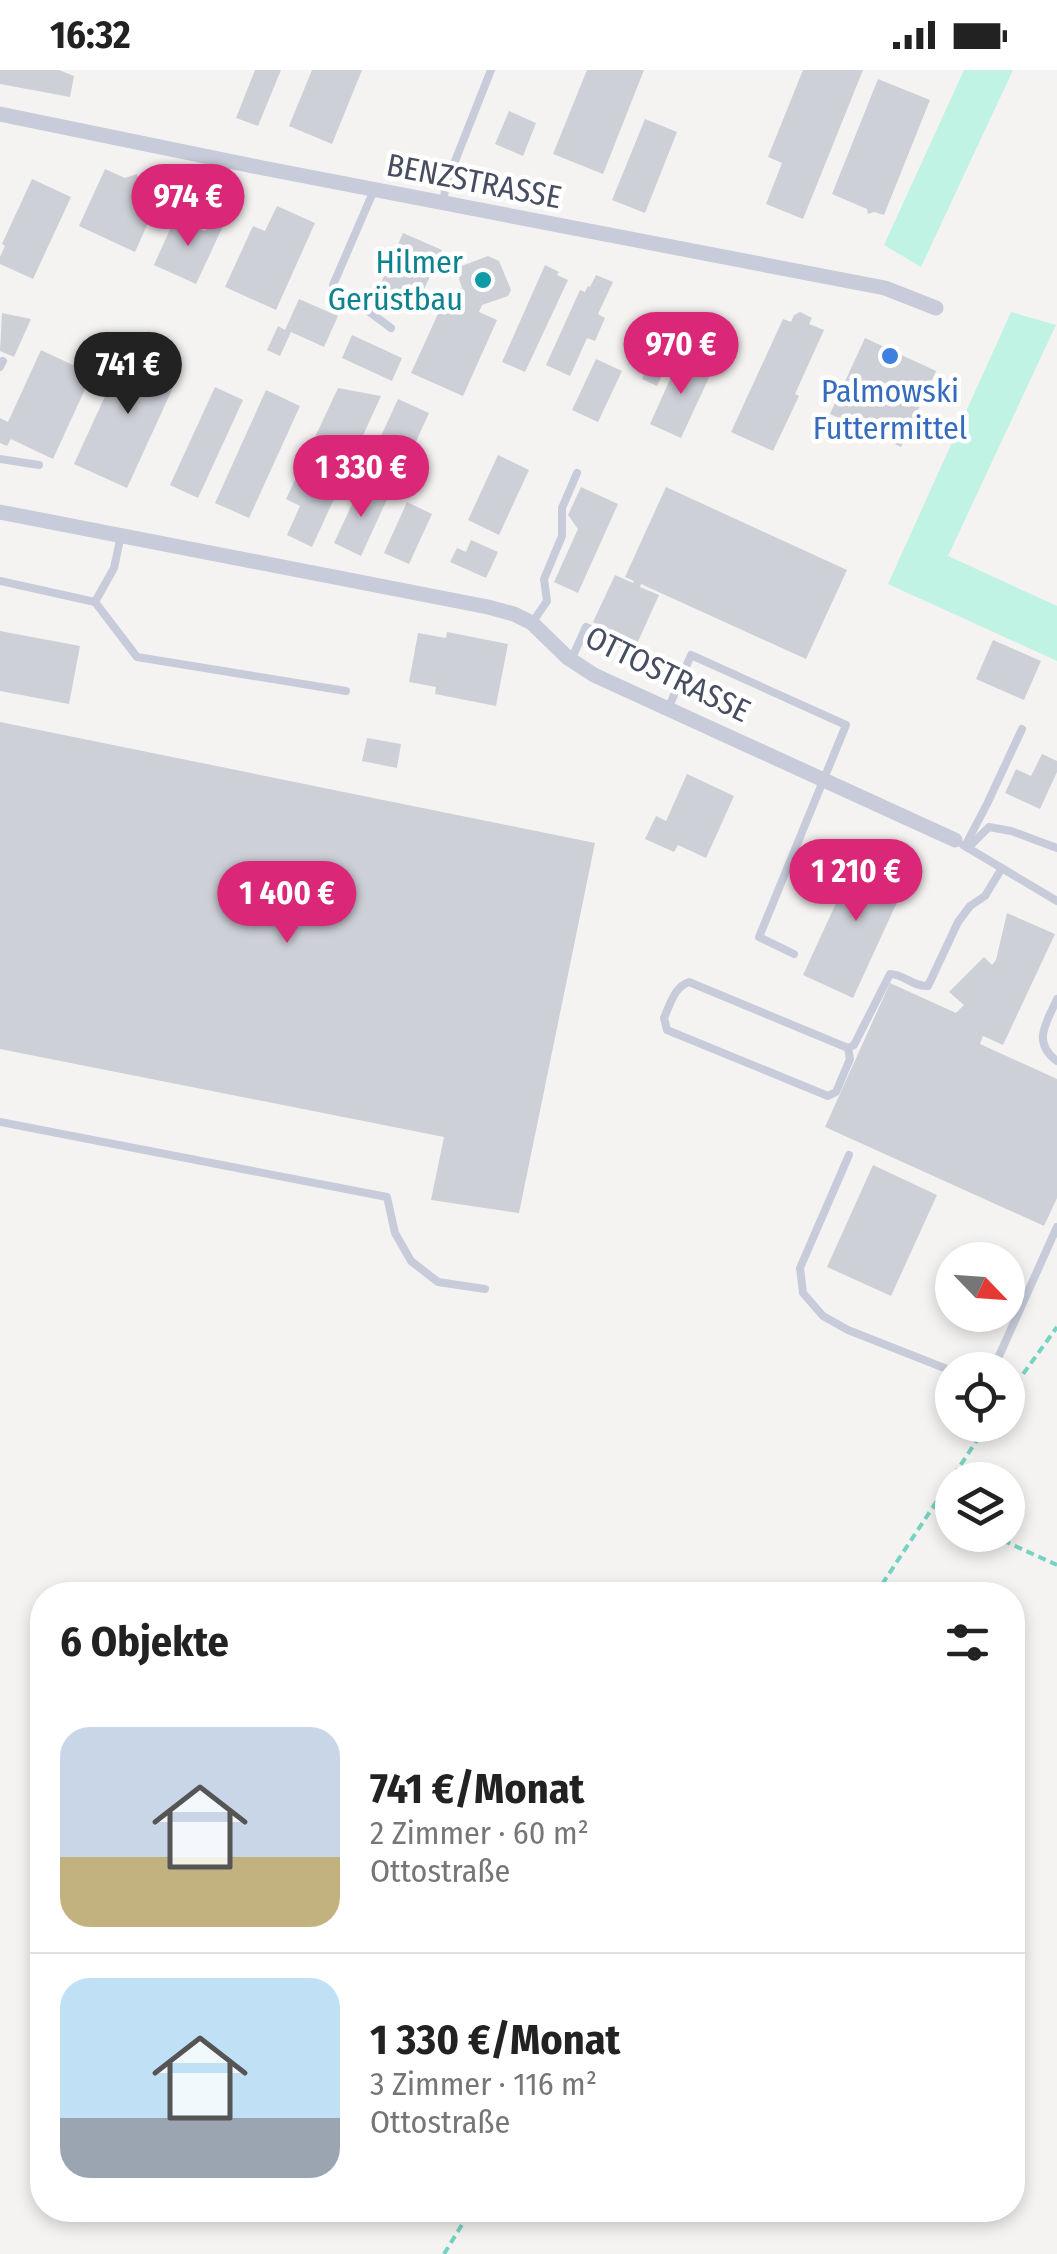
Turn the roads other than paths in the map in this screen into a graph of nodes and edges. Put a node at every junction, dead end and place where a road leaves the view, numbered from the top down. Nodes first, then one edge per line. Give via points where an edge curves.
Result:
1 (491, 70) edge
2 (0, 114) edge
3 (374, 190) junction
4 (443, 202) junction
5 (936, 308) dead end
6 (391, 328) dead end
7 (0, 460) edge
8 (39, 465) dead end
9 (577, 472) dead end
10 (0, 512) edge
11 (121, 535) junction
12 (0, 581) edge
13 (95, 602) junction
14 (532, 624) junction
15 (571, 660) junction
16 (684, 672) junction
17 (346, 691) dead end
18 (668, 708) junction
19 (1022, 729) dead end
20 (822, 779) junction
21 (962, 844) junction
22 (1057, 848) edge
23 (1002, 868) junction
24 (1057, 901) edge
25 (794, 954) dead end
26 (1057, 998) edge
27 (848, 1048) junction
28 (1057, 1061) edge
29 (0, 1122) edge
30 (849, 1155) dead end
31 (1057, 1227) edge
32 (485, 1289) dead end
33 (1001, 1352) edge
34 (935, 1364) edge

1 - 4 lane
2 - 3 street, BENZSTRASSE
3 - 4 street, BENZSTRASSE
3 - 6 lane via 333,284
4 - 5 street, BENZSTRASSE via 885,288
7 - 8 lane
9 - 14 lane via 544,579 547,601
10 - 11 street, OTTOSTRASSE
11 - 13 lane via 114,568
11 - 14 street, OTTOSTRASSE via 488,607
12 - 13 lane
13 - 17 lane via 137,657
14 - 15 street, OTTOSTRASSE
15 - 16 lane via 586,627
15 - 18 street, OTTOSTRASSE
16 - 18 lane
16 - 20 lane via 691,655 846,725
18 - 20 street, OTTOSTRASSE
19 - 21 lane
20 - 21 street, OTTOSTRASSE
20 - 25 lane via 759,937
21 - 22 lane via 989,827
21 - 23 lane
23 - 24 lane
23 - 27 lane via 958,922 928,986 890,974
26 - 28 lane via 1042,1035
27 - 27 lane via 689,982 664,1018 668,1030 828,1096 850,1059
29 - 32 lane via 387,1196 412,1261 438,1282
30 - 34 lane via 800,1268 803,1293 848,1330
31 - 33 lane

